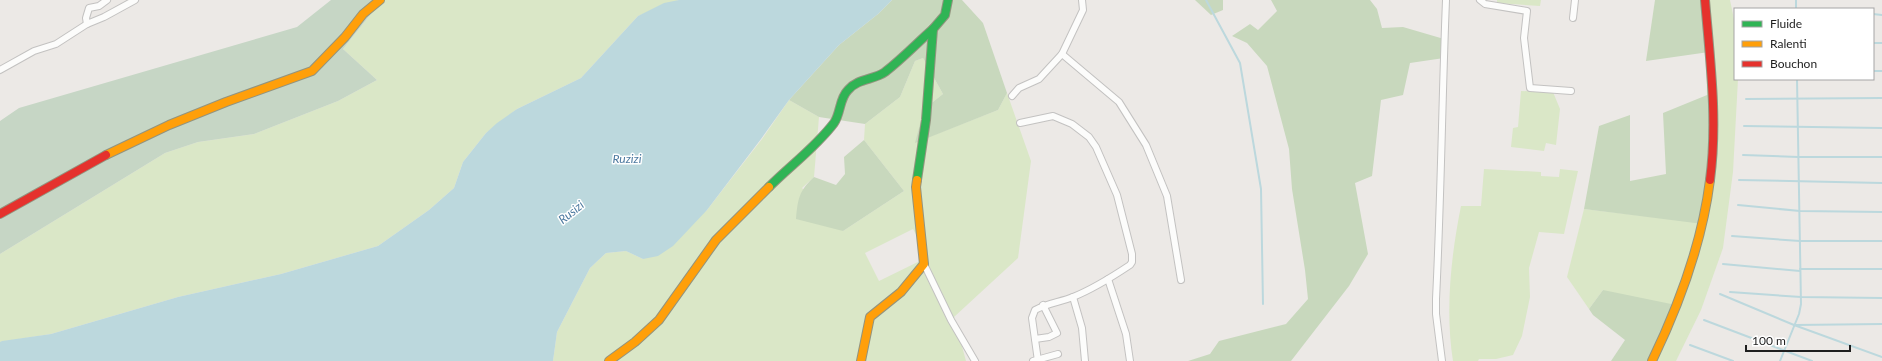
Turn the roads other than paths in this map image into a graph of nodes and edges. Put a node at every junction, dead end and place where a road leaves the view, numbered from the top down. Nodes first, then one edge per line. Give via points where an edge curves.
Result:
1 (107, 0) edge
2 (135, 0) edge
3 (380, 0) edge
4 (948, 0) edge
5 (1082, 0) edge
6 (1446, 0) edge
7 (1480, 0) edge
8 (1575, 0) edge
9 (1705, 0) edge
10 (1573, 18) dead end
11 (87, 24) junction
12 (933, 29) junction
13 (1062, 54) junction
14 (0, 70) edge
15 (1571, 91) dead end
16 (1012, 96) dead end
17 (1020, 123) dead end
18 (0, 214) edge
19 (924, 264) junction
20 (1108, 279) junction
21 (1181, 280) dead end
22 (1073, 297) junction
23 (1043, 305) junction
24 (1035, 338) junction
25 (1058, 354) dead end
26 (1036, 360) edge
27 (609, 361) edge
28 (861, 361) edge
29 (975, 361) edge
30 (1085, 361) edge
31 (1130, 361) edge
32 (1442, 361) edge
33 (1652, 361) edge

1 - 11 street via 99,6 89,8
2 - 11 street
3 - 18 main road via 363,14 312,71 169,125 103,156
4 - 12 main road via 945,15
5 - 13 street via 1083,10
6 - 32 street via 1436,306
7 - 15 street via 1485,4 1527,11 1524,38 1530,88
8 - 10 street
9 - 33 main road via 1713,120 1712,166 1708,196 1702,231 1693,260 1665,335
11 - 14 street via 56,44 34,51
12 - 19 main road via 927,107 916,187
12 - 27 main road via 884,73 860,80 847,90 838,118 824,137 791,165 716,240 659,320
13 - 16 street via 1039,79 1019,88
13 - 21 street via 1120,102 1146,145 1167,196
17 - 20 street via 1053,116 1082,130 1096,147 1117,195 1132,254 1130,265
19 - 28 main road via 901,292 870,317
19 - 29 street via 951,320
20 - 22 street
20 - 31 street via 1126,334
22 - 23 street
22 - 30 street via 1082,328
23 - 24 street via 1033,314
23 - 24 street via 1057,333 1049,337
24 - 26 street
25 - 26 street

